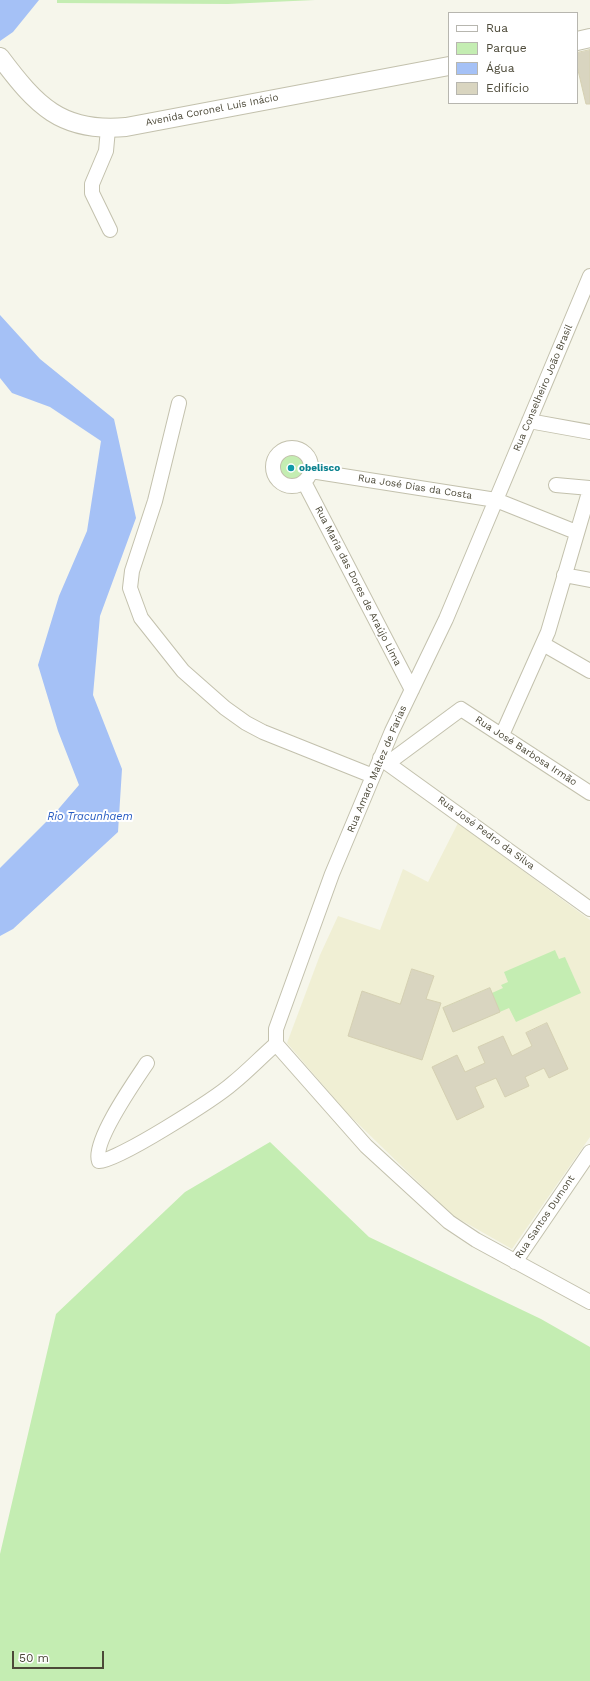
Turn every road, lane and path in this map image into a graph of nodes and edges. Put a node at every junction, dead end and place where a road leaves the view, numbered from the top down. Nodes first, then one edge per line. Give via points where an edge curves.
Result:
1 (590, 38) edge
2 (578, 41) edge
3 (0, 57) edge
4 (448, 66) edge
5 (108, 129) junction
6 (110, 230) dead end
7 (590, 276) edge
8 (179, 403) dead end
9 (529, 421) junction
10 (590, 432) edge
11 (308, 476) joint
12 (556, 485) dead end
13 (590, 488) edge
14 (496, 500) junction
15 (576, 532) junction
16 (564, 575) junction
17 (590, 580) edge
18 (543, 644) junction
19 (590, 671) edge
20 (412, 690) junction
21 (502, 735) junction
22 (384, 761) junction
23 (373, 776) junction
24 (590, 793) edge
25 (590, 909) edge
26 (276, 1044) junction
27 (146, 1063) dead end
28 (590, 1152) edge
29 (584, 1172) edge
30 (514, 1262) junction
31 (590, 1302) edge

1 - 2 street
3 - 5 street, Avenida Coronel Luís Inácio via 17,80 48,110 74,124
4 - 5 street, Avenida Coronel Luís Inácio
5 - 6 street via 106,151 92,184 92,193
7 - 9 street, Rua Conselheiro João Brasil
8 - 23 street via 155,501 132,571 130,588 141,618 183,671 246,723
9 - 10 street
9 - 14 street, Rua Conselheiro João Brasil
11 - 14 street, Rua José Dias da Costa
11 - 20 street, Rua Maria das Dores de Araújo Lima
12 - 13 street
13 - 15 street
14 - 15 street, Rua José Dias da Costa
14 - 20 street, Rua Amaro Maltez de Farias via 446,619
15 - 16 street
16 - 17 street
16 - 18 street
18 - 19 street
18 - 21 street
20 - 22 street, Rua Amaro Maltez de Farias
21 - 22 street, Rua José Barbosa Irmão via 461,709
21 - 24 street, Rua José Barbosa Irmão
22 - 23 street, Rua Amaro Maltez de Farias
22 - 25 street, Rua José Pedro da Silva
23 - 26 street, Rua Amaro Maltez de Farias via 332,874 276,1029
26 - 27 street via 216,1096 129,1149 98,1161 104,1133
26 - 30 street via 366,1146 443,1217
28 - 29 street, Rua Santos Dumont
29 - 30 street, Rua Santos Dumont
30 - 31 street

